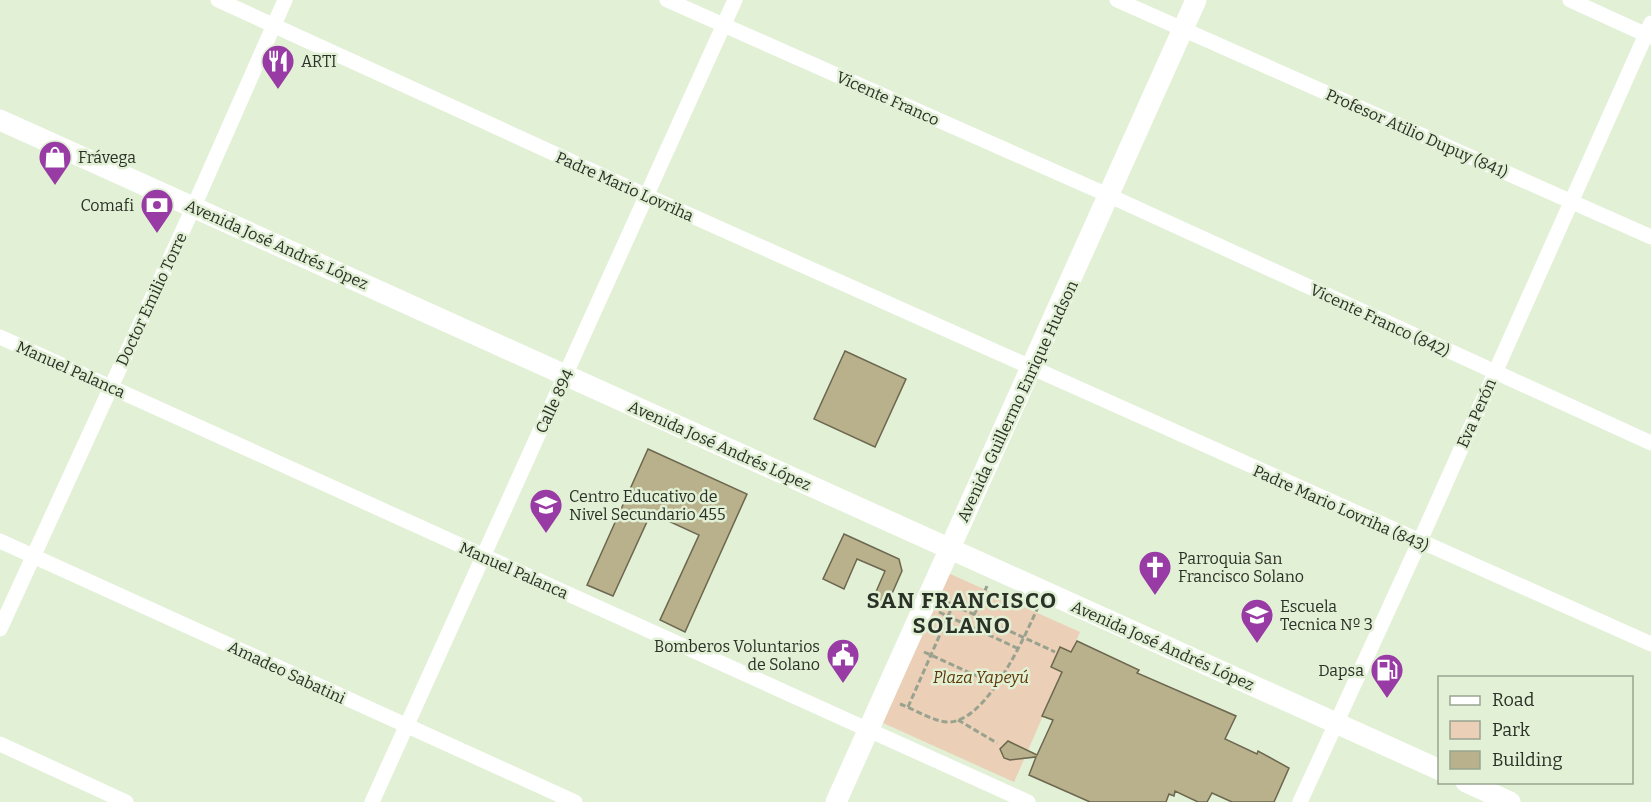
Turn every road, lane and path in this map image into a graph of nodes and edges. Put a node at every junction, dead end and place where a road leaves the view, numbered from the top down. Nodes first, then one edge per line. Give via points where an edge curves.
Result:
1 (218, 0) edge
2 (285, 0) edge
3 (667, 0) edge
4 (735, 0) edge
5 (1117, 0) edge
6 (1196, 0) edge
7 (1570, 0) edge
8 (273, 25) junction
9 (724, 26) junction
10 (1183, 30) junction
11 (1649, 31) edge
12 (0, 120) edge
13 (645, 195) junction
14 (1110, 196) junction
15 (1572, 200) junction
16 (194, 206) junction
17 (1651, 237) edge
18 (0, 337) edge
19 (1033, 369) junction
20 (1494, 372) junction
21 (566, 375) junction
22 (110, 387) junction
23 (1651, 443) edge
24 (0, 541) edge
25 (1419, 543) junction
26 (950, 549) junction
27 (33, 556) junction
28 (482, 556) junction
29 (995, 569) junction
30 (1044, 592) junction
31 (926, 600) junction
32 (953, 605) junction
33 (974, 615) junction
34 (948, 616) junction
35 (0, 629) edge
36 (1024, 638) junction
37 (906, 644) junction
38 (1651, 644) edge
39 (1019, 650) junction
40 (1055, 652) dead end
41 (931, 656) junction
42 (997, 685) junction
43 (882, 696) junction
44 (908, 707) junction
45 (958, 720) junction
46 (1335, 724) junction
47 (408, 727) junction
48 (867, 729) junction
49 (997, 743) dead end
50 (0, 744) edge
51 (1438, 769) edge
52 (1468, 784) edge
53 (126, 802) edge
54 (372, 802) edge
55 (575, 802) edge
56 (836, 802) edge
57 (1028, 802) edge
58 (1300, 802) edge
59 (1510, 802) edge

1 - 8 street, Padre Mario Lovriha
2 - 8 street, Doctor Emilio Torre
3 - 9 street, Vicente Franco
4 - 9 street, Calle 894
5 - 10 street, Profesor Atilio Dupuy (841)
6 - 10 main road, Avenida Guillermo Enrique Hudson
7 - 11 street
8 - 13 street, Padre Mario Lovriha
8 - 16 street, Doctor Emilio Torre
9 - 13 street, Calle 894
9 - 14 street, Vicente Franco
10 - 14 main road, Avenida Guillermo Enrique Hudson
10 - 15 street, Profesor Atilio Dupuy (841)
11 - 15 street, Eva Perón
12 - 16 main road, Avenida José Andrés López
13 - 19 street, Padre Mario Lovriha
13 - 21 street, Calle 894
14 - 19 main road, Avenida Guillermo Enrique Hudson
14 - 20 street, Vicente Franco (842)
15 - 17 street, Profesor Atilio Dupuy (841)
15 - 20 street, Eva Perón
16 - 21 main road, Avenida José Andrés López
16 - 22 street, Doctor Emilio Torre
18 - 22 street, Manuel Palanca
19 - 25 street, Padre Mario Lovriha (843)
19 - 26 main road, Avenida Guillermo Enrique Hudson
20 - 23 street, Vicente Franco (842)
20 - 25 street, Eva Perón
21 - 26 main road, Avenida José Andrés López
21 - 28 street, Calle 894
22 - 27 street, Doctor Emilio Torre
22 - 28 street, Manuel Palanca
24 - 27 street, Amadeo Sabatini
25 - 38 street, Padre Mario Lovriha (843)
25 - 46 street, Eva Perón
26 - 29 main road, Avenida José Andrés López
26 - 31 main road, Avenida Guillermo Enrique Hudson
27 - 35 street, Doctor Emilio Torre
27 - 47 street, Amadeo Sabatini
28 - 47 street, Calle 894
28 - 48 street, Manuel Palanca
29 - 30 main road, Avenida José Andrés López
29 - 33 path
30 - 36 path
30 - 46 main road, Avenida José Andrés López
31 - 32 path
31 - 34 path
31 - 37 main road, Avenida Guillermo Enrique Hudson
32 - 33 path
32 - 34 path
33 - 36 path
34 - 39 path
34 - 41 path
36 - 39 path
36 - 40 path
37 - 41 path
37 - 43 main road, Avenida Guillermo Enrique Hudson
39 - 42 path
41 - 42 path
41 - 44 path
42 - 45 path via 966,717
43 - 44 path
43 - 48 main road, Avenida Guillermo Enrique Hudson
44 - 45 path via 944,722
45 - 49 path
46 - 51 main road, Avenida José Andrés López
46 - 58 street, Eva Perón
47 - 54 street, Calle 894
47 - 55 street, Amadeo Sabatini
48 - 56 main road, Avenida Guillermo Enrique Hudson
48 - 57 street, Manuel Palanca
50 - 53 street
52 - 59 main road

